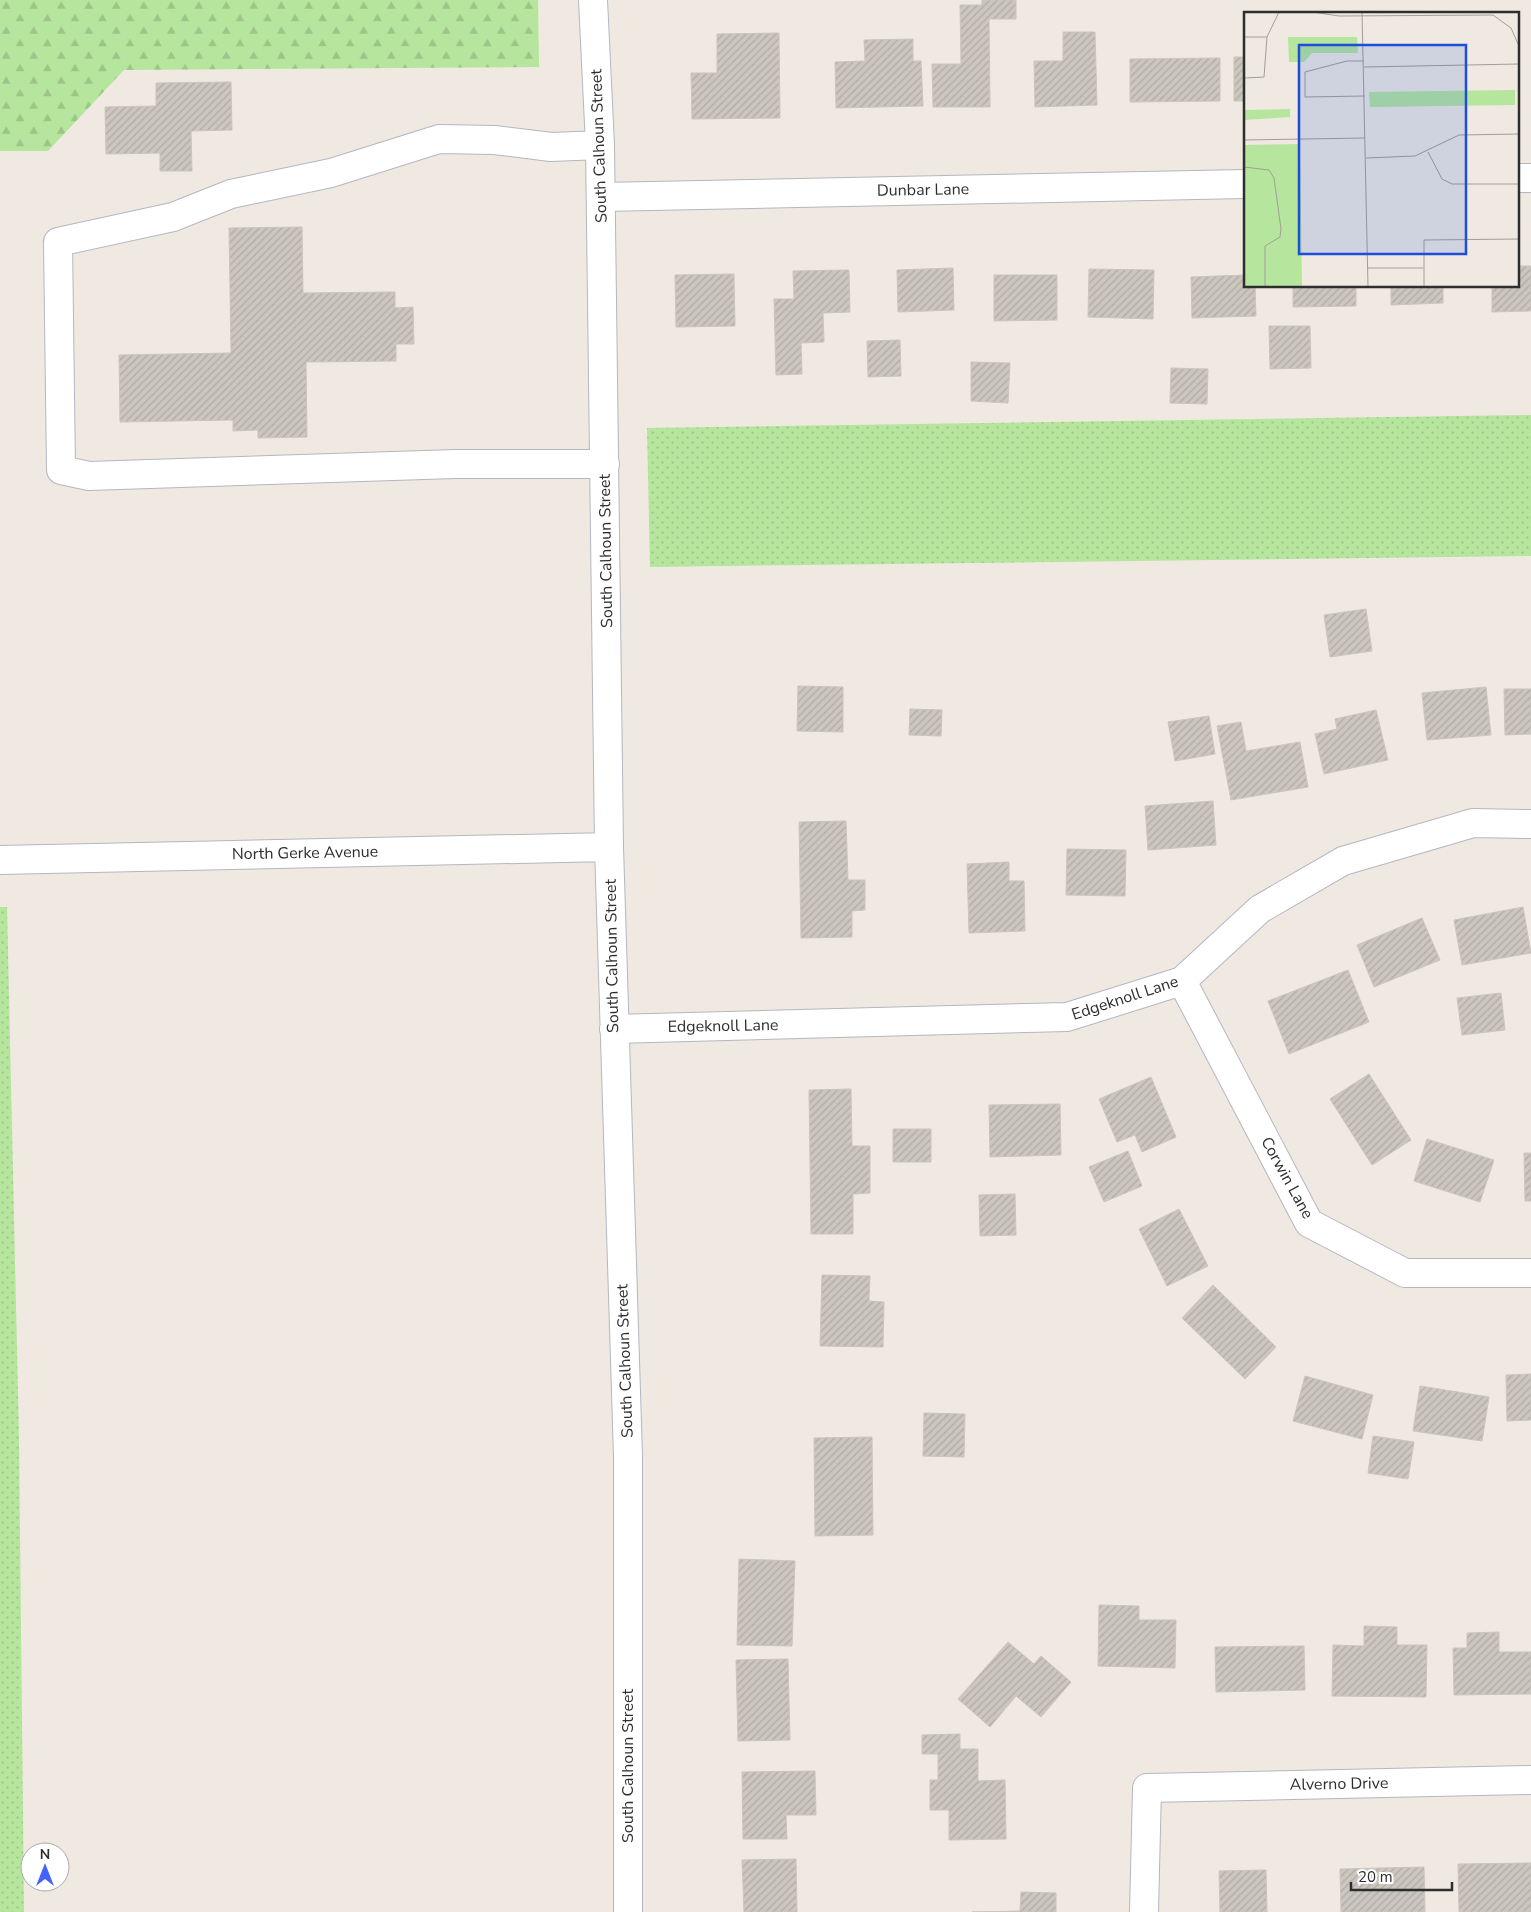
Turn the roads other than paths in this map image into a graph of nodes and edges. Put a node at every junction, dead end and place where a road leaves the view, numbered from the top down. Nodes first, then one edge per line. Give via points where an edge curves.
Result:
1 (593, 0) edge
2 (600, 145) junction
3 (1518, 178) edge
4 (1531, 178) edge
5 (1244, 184) edge
6 (601, 197) junction
7 (605, 464) junction
8 (1531, 824) edge
9 (609, 847) junction
10 (0, 860) edge
11 (1182, 981) junction
12 (614, 1029) junction
13 (1531, 1272) edge
14 (1531, 1780) edge
15 (628, 1912) edge
16 (1144, 1912) edge

1 - 2 street, South Calhoun Street
2 - 6 street, South Calhoun Street
2 - 7 street via 551,147 494,140 439,139 331,173 231,194 173,217 58,242 61,470 89,476 455,464
3 - 4 street
5 - 6 street, Dunbar Lane
6 - 7 street, South Calhoun Street
7 - 9 street, South Calhoun Street
8 - 11 street, Edgeknoll Lane via 1473,823 1343,861 1260,909
9 - 10 street, North Gerke Avenue
9 - 12 street, South Calhoun Street
11 - 12 street, Edgeknoll Lane via 1067,1017
11 - 13 street, Corwin Lane via 1310,1223 1405,1273
12 - 15 street, South Calhoun Street via 628,1456
14 - 16 street, Alverno Drive via 1147,1788

